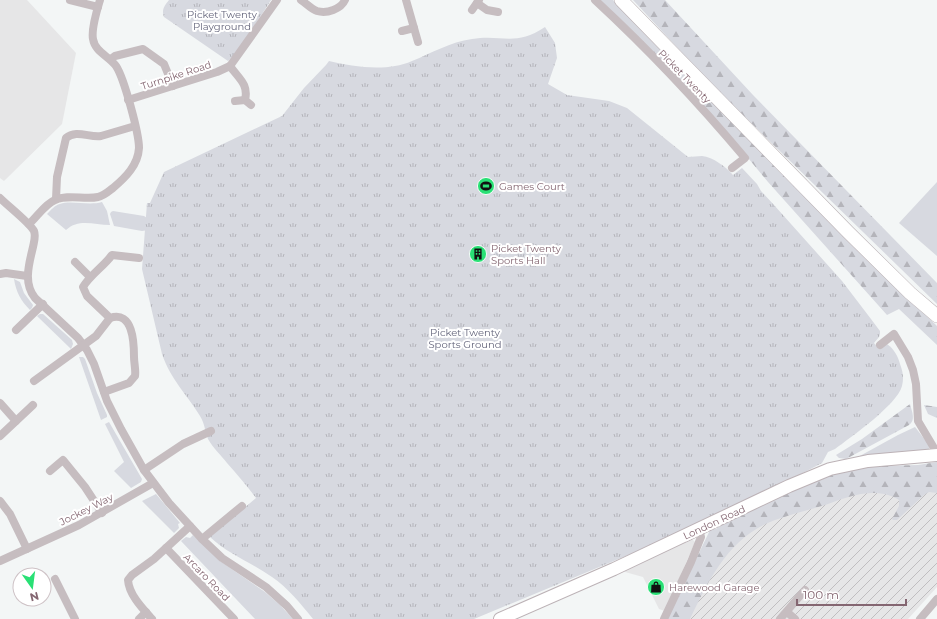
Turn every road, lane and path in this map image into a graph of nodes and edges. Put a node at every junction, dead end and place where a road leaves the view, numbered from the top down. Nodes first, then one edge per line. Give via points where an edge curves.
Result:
1 (70, 0) edge
2 (277, 0) edge
3 (301, 0) edge
4 (345, 0) edge
5 (595, 0) edge
6 (621, 0) edge
7 (408, 1) edge
8 (99, 4) edge
9 (476, 4) edge
10 (498, 12) dead end
11 (414, 28) junction
12 (402, 31) dead end
13 (418, 42) dead end
14 (111, 59) junction
15 (230, 66) junction
16 (174, 86) junction
17 (128, 100) junction
18 (235, 101) dead end
19 (135, 126) junction
20 (732, 168) dead end
21 (0, 198) edge
22 (56, 199) junction
23 (29, 224) junction
24 (138, 258) dead end
25 (76, 262) dead end
26 (0, 274) edge
27 (27, 276) junction
28 (90, 277) junction
29 (43, 304) junction
30 (937, 316) edge
31 (110, 318) junction
32 (16, 330) dead end
33 (880, 344) dead end
34 (84, 345) junction
35 (34, 381) dead end
36 (104, 392) junction
37 (0, 403) edge
38 (34, 404) dead end
39 (16, 421) junction
40 (211, 431) dead end
41 (0, 436) edge
42 (937, 454) edge
43 (50, 470) dead end
44 (144, 470) junction
45 (153, 483) junction
46 (0, 501) edge
47 (242, 506) dead end
48 (102, 513) junction
49 (190, 526) junction
50 (699, 529) junction
51 (202, 539) junction
52 (166, 548) junction
53 (27, 549) junction
54 (0, 561) edge
55 (55, 579) dead end
56 (805, 590) dead end
57 (937, 599) edge
58 (146, 612) junction
59 (787, 612) junction
60 (75, 619) edge
61 (139, 619) edge
62 (152, 619) edge
63 (234, 619) edge
64 (298, 619) edge
65 (500, 619) edge
66 (664, 619) edge
67 (780, 619) edge
68 (796, 619) edge
69 (920, 619) edge

1 - 8 street
2 - 15 street
3 - 4 street via 320,12 338,8
5 - 20 street, Picket Twenty via 641,44 729,138 745,158
6 - 30 main road via 848,232
7 - 11 street
8 - 14 street via 92,38 99,50
9 - 10 street
11 - 12 street
11 - 13 street
14 - 16 street via 143,49 164,64
14 - 17 street via 120,72
15 - 16 street, Turnpike Road
15 - 18 street via 245,86 248,103
16 - 17 street, Turnpike Road
17 - 19 street
19 - 22 street via 138,153 134,166 124,179 97,198
19 - 22 street via 96,137 69,135 66,138 57,177
21 - 23 street
22 - 23 street
23 - 27 street via 35,236
24 - 28 street via 112,255
25 - 28 street
26 - 27 street
27 - 29 street via 30,290
28 - 31 street via 83,288 84,293
29 - 32 street
29 - 34 street
31 - 34 street via 96,336
31 - 36 street via 123,319 131,329 135,347 135,376 129,383
33 - 42 street via 894,334 908,357 915,378 918,421
34 - 35 street
34 - 36 street
36 - 44 street via 114,417
37 - 39 street
38 - 39 street
39 - 41 street
40 - 44 street via 183,444
42 - 50 main road, London Road via 868,461 834,468
43 - 48 street via 63,460 86,487
44 - 45 street
45 - 48 street, Jockey Way
45 - 49 street
46 - 53 street via 10,514
47 - 51 street
48 - 53 street, Jockey Way
49 - 51 street
49 - 52 street
50 - 65 main road, London Road
50 - 66 street via 701,537
51 - 64 street via 230,564 266,587
52 - 58 street via 128,580
52 - 63 street, Arcaro Road
53 - 54 street, Jockey Way
55 - 60 street
56 - 59 street
57 - 69 street
58 - 61 street
58 - 62 street
59 - 67 street
59 - 68 street

